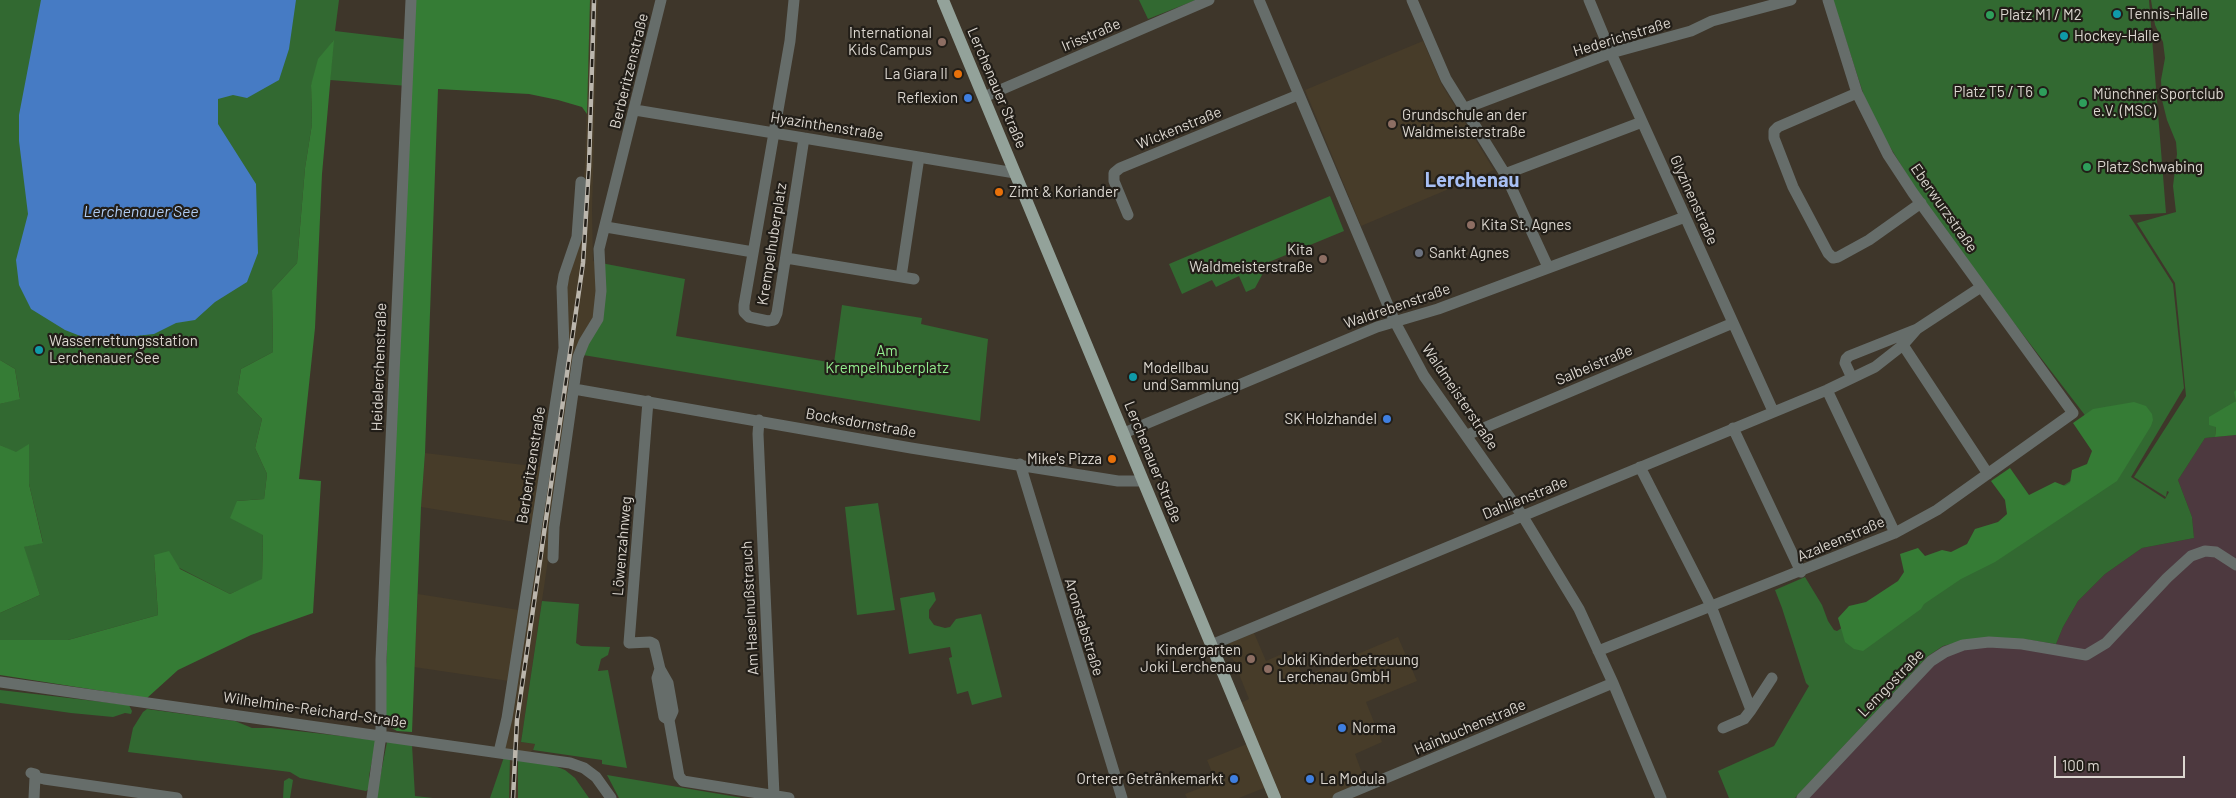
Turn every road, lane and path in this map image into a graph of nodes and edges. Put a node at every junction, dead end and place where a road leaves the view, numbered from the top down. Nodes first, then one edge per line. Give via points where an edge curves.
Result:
1 (411, 0) edge
2 (661, 0) edge
3 (794, 0) edge
4 (943, 0) edge
5 (1209, 0) edge
6 (1259, 0) edge
7 (1412, 0) edge
8 (1590, 0) edge
9 (1791, 0) edge
10 (1828, 0) edge
11 (1612, 53) junction
12 (1857, 93) junction
13 (1298, 95) junction
14 (984, 98) junction
15 (1463, 108) junction
16 (635, 110) junction
17 (1642, 122) junction
18 (773, 133) junction
19 (804, 138) junction
20 (919, 156) junction
21 (1015, 172) junction
22 (1505, 174) junction
23 (582, 182) dead end
24 (1921, 203) junction
25 (1128, 215) dead end
26 (1685, 217) junction
27 (606, 227) junction
28 (753, 252) junction
29 (786, 258) junction
30 (1548, 267) junction
31 (901, 277) junction
32 (914, 278) dead end
33 (1981, 287) junction
34 (1395, 322) junction
35 (1733, 323) junction
36 (1917, 329) junction
37 (1902, 345) junction
38 (1852, 378) junction
39 (574, 389) junction
40 (1827, 390) junction
41 (648, 401) junction
42 (1773, 411) junction
43 (2073, 413) joint
44 (759, 420) junction
45 (1733, 428) junction
46 (1124, 433) junction
47 (1467, 435) junction
48 (1020, 464) junction
49 (1640, 467) junction
50 (1988, 474) junction
51 (1143, 480) junction
52 (1522, 515) junction
53 (1896, 533) junction
54 (553, 558) dead end
55 (2236, 565) edge
56 (1801, 572) junction
57 (1711, 606) junction
58 (1211, 645) junction
59 (1598, 651) junction
60 (1772, 678) dead end
61 (0, 682) edge
62 (1613, 683) junction
63 (1751, 710) junction
64 (1723, 728) dead end
65 (381, 735) junction
66 (499, 752) junction
67 (774, 796) junction
68 (34, 798) edge
69 (177, 798) edge
70 (372, 798) edge
71 (612, 798) edge
72 (790, 798) edge
73 (1122, 798) edge
74 (1276, 798) edge
75 (1338, 798) edge
76 (1661, 798) edge
77 (1802, 798) edge

1 - 65 street, Heidelerchenstraße via 381,650
2 - 16 street, Berberitzenstraße
3 - 18 street, Krempelhuberplatz
4 - 14 main road, Lerchenauer Straße
5 - 14 street, Irisstraße
6 - 13 street, Waldmeisterstraße
7 - 15 street via 1446,79
8 - 11 street, Glyzinenstraße
9 - 11 street, Hederichstraße
10 - 12 street, Eberwurzstraße
11 - 15 street, Hederichstraße
11 - 17 street, Glyzinenstraße
12 - 24 street, Eberwurzstraße via 1888,155
12 - 24 street via 1774,131 1793,187 1828,254 1838,257 1869,240
13 - 25 street, Wickenstraße via 1120,168 1114,173 1114,181
13 - 34 street, Waldmeisterstraße
14 - 21 main road, Lerchenauer Straße
15 - 22 street
16 - 18 street, Hyazinthenstraße
16 - 27 street, Berberitzenstraße
17 - 22 street
17 - 26 street, Glyzinenstraße
18 - 19 street, Hyazinthenstraße
18 - 28 street, Krempelhuberplatz
19 - 20 street, Hyazinthenstraße
19 - 29 street, Krempelhuberplatz
20 - 21 street, Hyazinthenstraße
20 - 31 street
21 - 46 main road, Lerchenauer Straße
22 - 30 street
23 - 66 street, Berberitzenstraße via 577,237 562,287 564,348
24 - 33 street, Eberwurzstraße
26 - 30 street, Waldrebenstraße
26 - 35 street, Glyzinenstraße
27 - 28 street
27 - 39 street, Berberitzenstraße via 599,249 601,291 598,319 578,357
28 - 29 street, Krempelhuberplatz via 744,312 761,320 774,320 777,313
29 - 31 street
30 - 34 street, Waldrebenstraße
31 - 32 street
33 - 36 street, Dahlienstraße
33 - 43 street, Eberwurzstraße
34 - 46 street, Waldrebenstraße
34 - 47 street, Waldmeisterstraße via 1424,376
35 - 42 street, Glyzinenstraße
35 - 47 street, Salbeistraße
36 - 37 street, Dahlienstraße
36 - 38 street, Dahlienstraße via 1846,359
37 - 38 street, Dahlienstraße via 1875,367
37 - 50 street
38 - 40 street, Dahlienstraße
39 - 41 street, Bocksdornstraße
39 - 54 street, Berberitzenstraße via 554,527
40 - 42 street, Dahlienstraße
40 - 53 street
41 - 44 street, Bocksdornstraße
41 - 67 street, Löwenzahnweg via 629,643 654,644 670,691 673,711 669,720 679,776 683,781
42 - 45 street, Dahlienstraße
43 - 50 street, Azaleenstraße
44 - 48 street, Bocksdornstraße
44 - 67 street, Am Haselnußstrauch
45 - 49 street, Dahlienstraße
45 - 56 street
46 - 51 main road, Lerchenauer Straße
47 - 52 street, Waldmeisterstraße
48 - 51 street, Bocksdornstraße via 1118,481
48 - 73 street, Aronstabstraße
49 - 52 street, Dahlienstraße
49 - 57 street
50 - 53 street, Azaleenstraße via 1937,510
51 - 58 main road, Lerchenauer Straße
52 - 58 street, Dahlienstraße
52 - 59 street, Waldmeisterstraße via 1579,609
53 - 56 street, Azaleenstraße
55 - 77 street, Lemgostraße via 2216,552 2204,551 2191,556 2106,643 2086,655 1989,642 1963,645 1945,652 1931,661
56 - 57 street, Azaleenstraße
57 - 59 street, Azaleenstraße
57 - 63 street
58 - 74 main road, Lerchenauer Straße
59 - 62 street, Waldmeisterstraße
60 - 63 street
61 - 65 street, Wilhelmine-Reichard-Straße
62 - 75 street, Hainbuchenstraße
62 - 76 street, Waldmeisterstraße
63 - 64 street via 1744,719
65 - 66 street, Wilhelmine-Reichard-Straße
65 - 70 street, Heidelerchenstraße
66 - 71 street, Wilhelmine-Reichard-Straße via 570,762 596,777
67 - 72 street
68 - 69 street via 33,775

